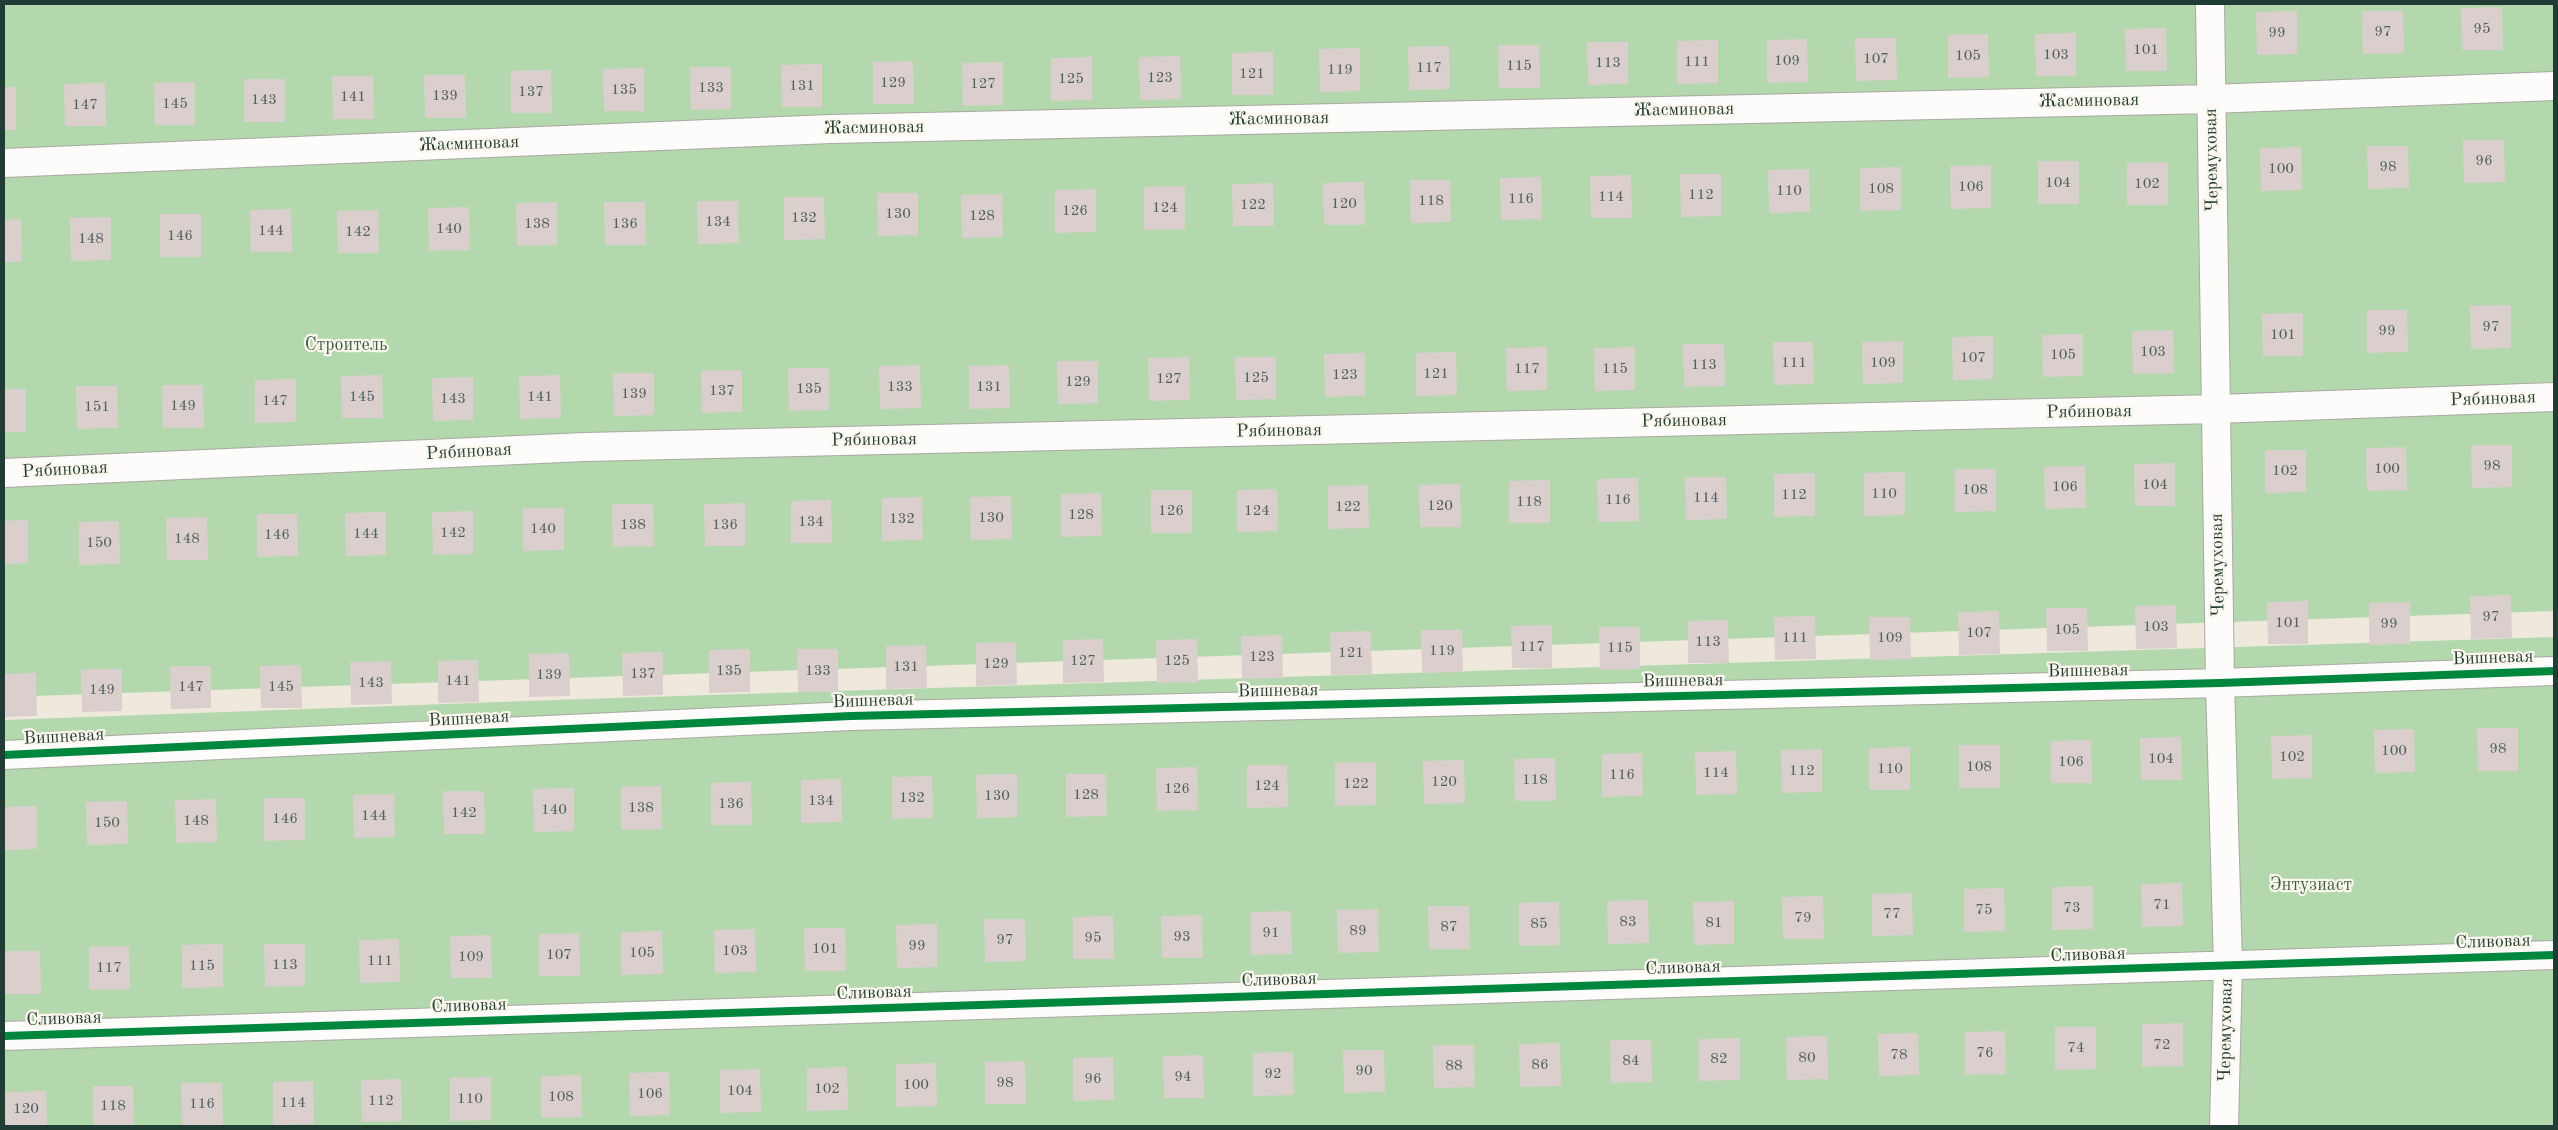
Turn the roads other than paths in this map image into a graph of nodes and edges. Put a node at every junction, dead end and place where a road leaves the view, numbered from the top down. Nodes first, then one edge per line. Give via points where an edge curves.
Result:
1 (2210, 4) edge
2 (2554, 86) edge
3 (2211, 98) junction
4 (4, 163) edge
5 (2554, 397) edge
6 (2216, 409) junction
7 (4, 472) edge
8 (2554, 671) edge
9 (2220, 683) junction
10 (4, 755) edge
11 (2554, 955) edge
12 (2228, 965) junction
13 (4, 1036) edge
14 (2224, 1126) edge

1 - 3 street, Черемуховая
2 - 3 street, Жасминовая
3 - 4 street, Жасминовая via 831,129
3 - 6 street, Черемуховая
5 - 6 street, Рябиновая
6 - 7 street, Рябиновая via 585,447
6 - 9 street, Черемуховая
8 - 9 street, Вишневая
9 - 10 street, Вишневая via 851,716
9 - 12 street, Черемуховая
11 - 12 street, Сливовая
12 - 13 street, Сливовая
12 - 14 street, Черемуховая

